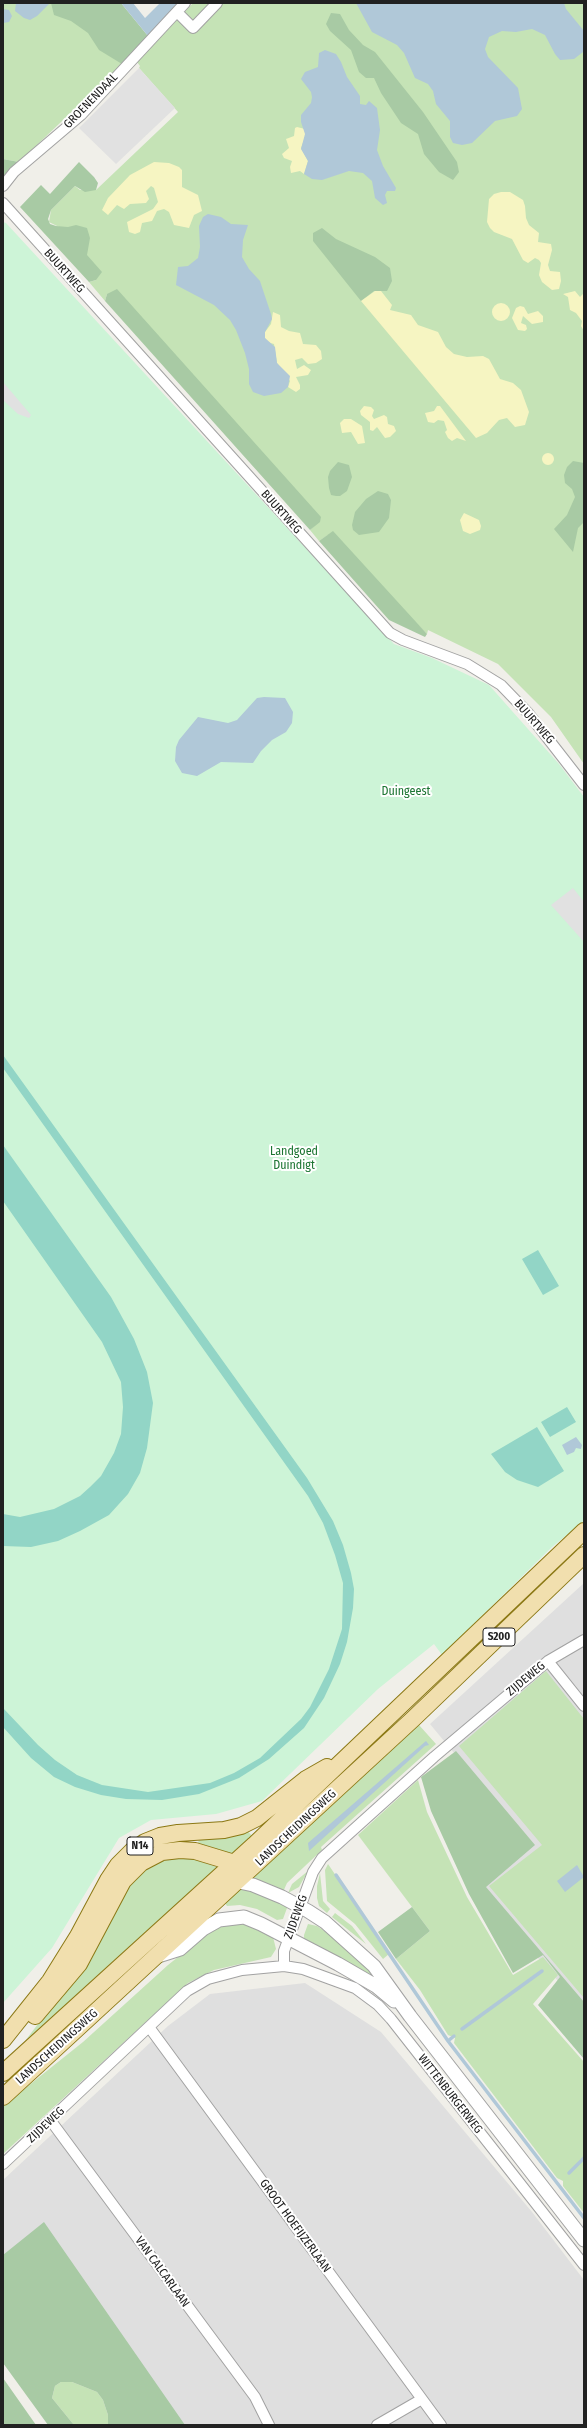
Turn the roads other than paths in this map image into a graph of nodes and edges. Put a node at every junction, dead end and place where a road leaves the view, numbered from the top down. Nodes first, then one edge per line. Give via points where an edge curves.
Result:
1 (185, 3) edge
2 (217, 3) edge
3 (177, 12) junction
4 (3, 186) edge
5 (3, 203) edge
6 (584, 785) edge
7 (584, 1531) edge
8 (584, 1555) edge
9 (584, 1640) edge
10 (548, 1661) junction
11 (402, 1706) joint
12 (584, 1706) edge
13 (353, 1752) junction
14 (233, 1864) junction
15 (257, 1864) junction
16 (238, 1881) junction
17 (213, 1882) junction
18 (300, 1906) junction
19 (288, 1938) junction
20 (158, 1956) junction
21 (284, 1966) junction
22 (410, 2016) junction
23 (148, 2027) junction
24 (3, 2040) edge
25 (3, 2045) edge
26 (3, 2073) edge
27 (3, 2097) edge
28 (51, 2121) junction
29 (3, 2164) edge
30 (584, 2240) edge
31 (584, 2265) edge
32 (422, 2399) junction
33 (269, 2425) edge
34 (377, 2425) edge
35 (441, 2425) edge

1 - 3 street, GROENENDAAL
2 - 3 street via 193,28
3 - 4 street, GROENENDAAL via 80,115 14,172
5 - 6 street, BUURTWEG via 390,633 467,664 501,686 542,730
7 - 11 main road, LANDSCHEIDINGSWEG / S200
8 - 15 main road, LANDSCHEIDINGSWEG / S200
9 - 10 street, ZIJDEWEG
10 - 12 street
10 - 18 street, ZIJDEWEG via 434,1757 322,1858 313,1872
11 - 13 main road, LANDSCHEIDINGSWEG / N14
13 - 14 main road, LANDSCHEIDINGSWEG / N14
13 - 24 main road, N14 via 306,1779 265,1812 241,1826 164,1835 145,1842 132,1851 108,1880 50,1981
14 - 15 main road, N14
14 - 17 main road, LANDSCHEIDINGSWEG / N14
14 - 25 main road, N14 via 195,1851 180,1850 162,1852 141,1863 123,1882 85,1954 70,1976 30,2022
15 - 16 main road, LANDSCHEIDINGSWEG
16 - 17 street, WITTENBURGERWEG
16 - 18 street, WITTENBURGERWEG via 282,1896
16 - 20 main road, LANDSCHEIDINGSWEG
17 - 26 main road, LANDSCHEIDINGSWEG / N14
18 - 19 street, ZIJDEWEG
18 - 22 street, WITTENBURGERWEG via 325,1922 374,1966
19 - 20 street, WITTENBURGERWEG via 250,1919 228,1917 203,1929 180,1949
19 - 21 street, ZIJDEWEG via 284,1951
19 - 22 street, WITTENBURGERWEG via 376,1986
20 - 27 main road, LANDSCHEIDINGSWEG
21 - 23 street, ZIJDEWEG via 242,1970 208,1979 187,1991
21 - 31 street, WITTENBURGERWEG via 336,1979 355,1988 378,2005
22 - 30 street, WITTENBURGERWEG
23 - 28 street, ZIJDEWEG
23 - 32 street, GROOT HOEFIJZERLAAN
28 - 29 street, ZIJDEWEG
28 - 33 street, VAN CALCARLAAN via 255,2397
32 - 34 street
32 - 35 street, GROOT HOEFIJZERLAAN

